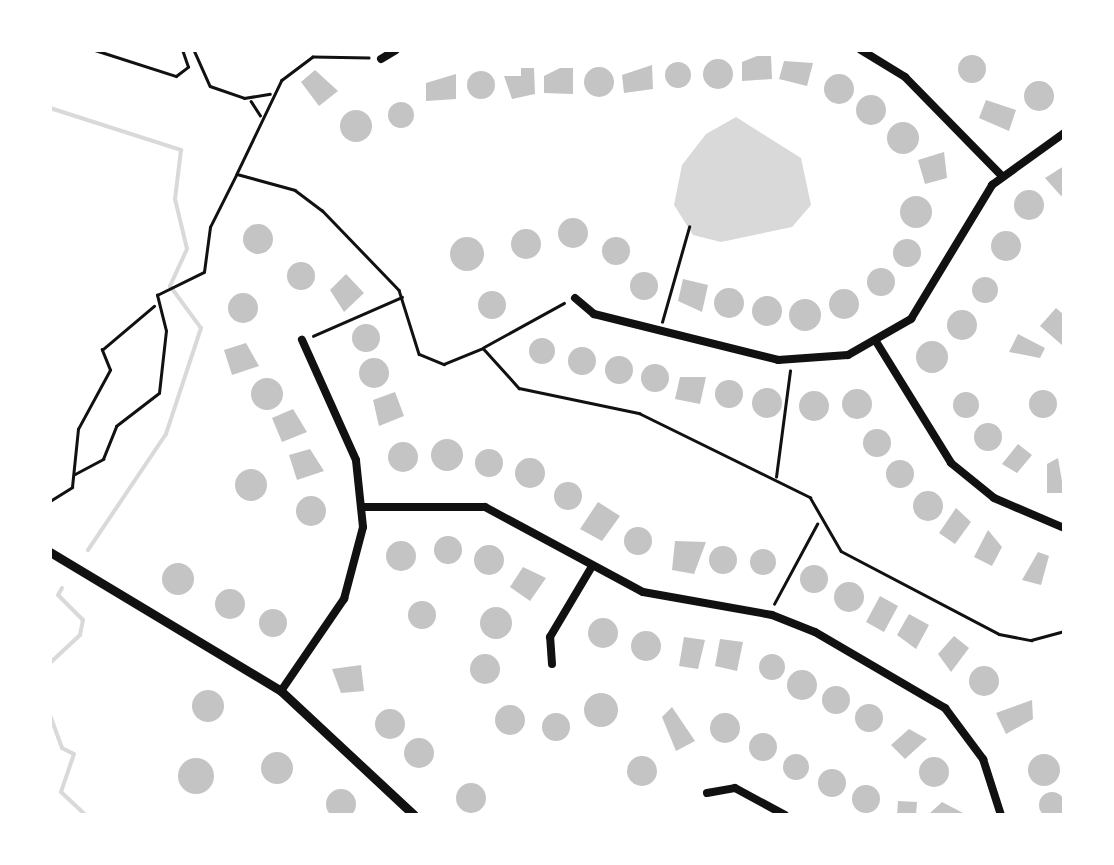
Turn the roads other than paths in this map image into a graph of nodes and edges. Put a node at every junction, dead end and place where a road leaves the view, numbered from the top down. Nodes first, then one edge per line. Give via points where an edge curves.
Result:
1 (396, 50) edge
2 (861, 50) edge
3 (381, 59) road end
4 (1064, 133) edge
5 (1001, 175) junction
6 (575, 298) road end
7 (302, 340) road end
8 (877, 344) junction
9 (363, 507) junction
10 (1064, 528) edge
11 (50, 552) edge
12 (591, 568) junction
13 (552, 664) dead end
14 (281, 691) junction
15 (707, 793) dead end
16 (414, 815) edge
17 (786, 815) edge
18 (1001, 815) edge

1 - 3 street
2 - 5 street via 905,77
4 - 5 street
5 - 8 street via 927,303
6 - 8 street via 594,314 790,362
7 - 9 street via 348,436
8 - 10 street via 951,462 1006,505
9 - 12 street via 485,507 529,523
9 - 14 street via 344,600
11 - 14 street
12 - 13 street via 550,637
12 - 18 street via 661,598 772,615 945,708 983,759
14 - 16 street
15 - 17 street via 735,788

